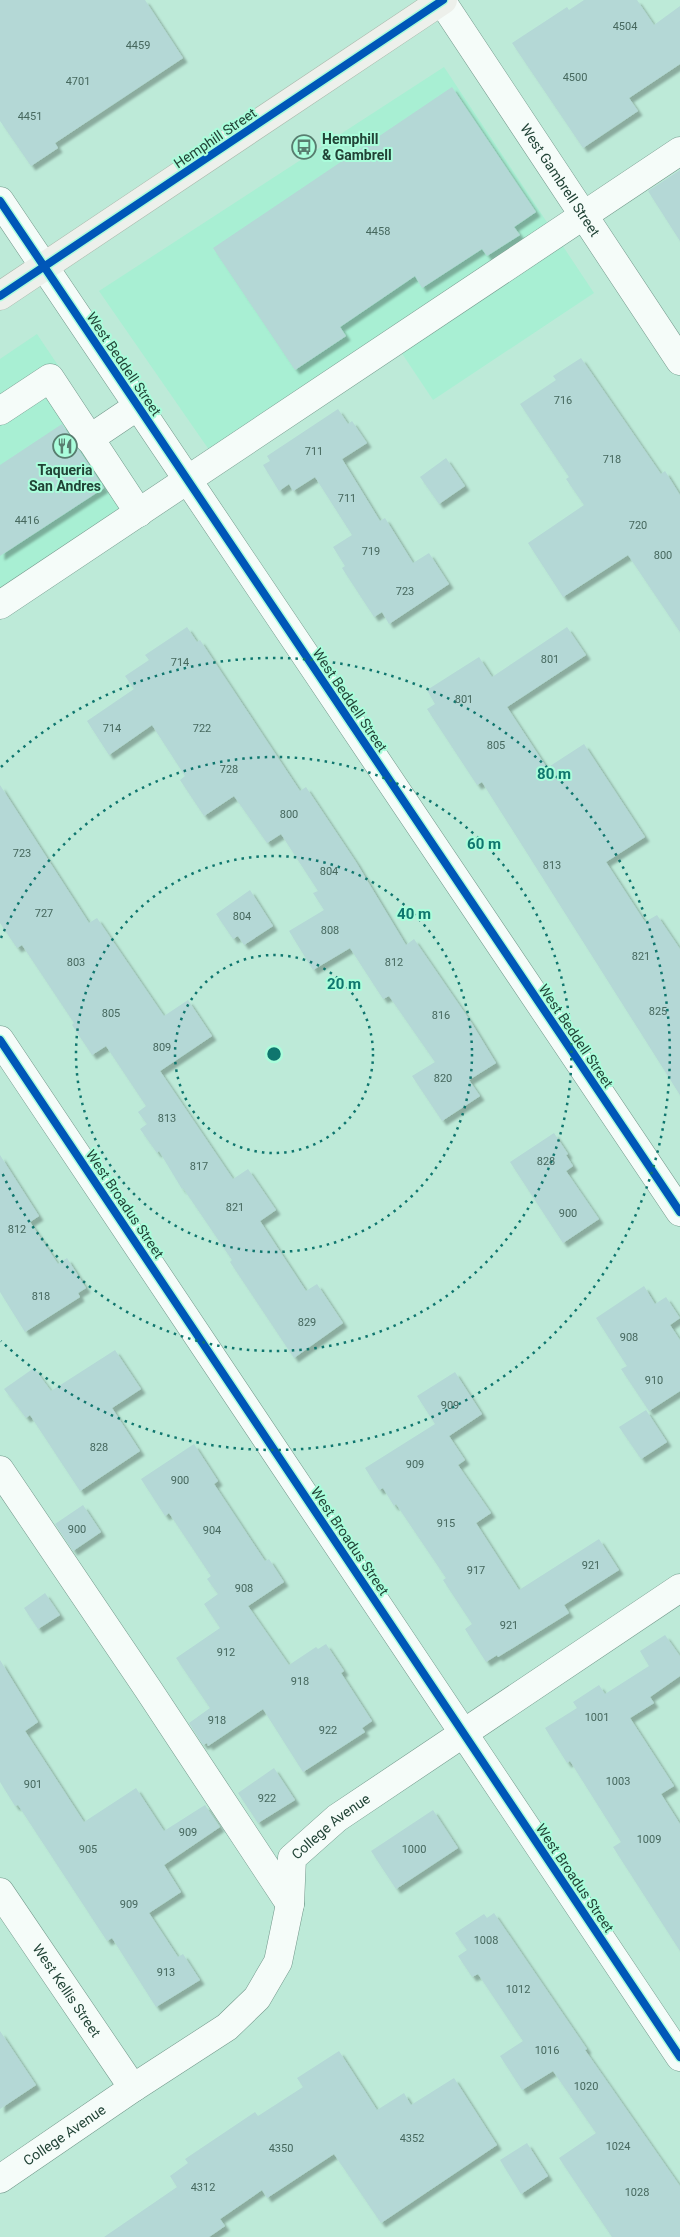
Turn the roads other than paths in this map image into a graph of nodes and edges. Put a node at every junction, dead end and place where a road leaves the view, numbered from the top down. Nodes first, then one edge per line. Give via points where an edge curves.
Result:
1 (442, 0) edge
2 (680, 151) edge
3 (0, 201) edge
4 (584, 216) junction
5 (44, 266) junction
6 (0, 296) edge
7 (672, 333) edge
8 (680, 361) edge
9 (138, 406) junction
10 (0, 412) edge
11 (90, 439) junction
12 (188, 480) junction
13 (139, 513) junction
14 (0, 605) edge
15 (0, 1040) edge
16 (680, 1212) edge
17 (0, 1470) edge
18 (680, 1588) edge
19 (463, 1732) junction
20 (0, 1892) edge
21 (290, 1904) junction
22 (680, 2057) edge
23 (133, 2088) junction
24 (0, 2179) edge

1 - 4 street, West Gambrell Street
1 - 5 main road, Hemphill Street
2 - 4 street
3 - 5 street, West Beddell Street
4 - 7 street, West Gambrell Street
4 - 12 street
5 - 6 main road, Hemphill Street
5 - 9 street, West Beddell Street
7 - 8 street, West Gambrell Street
9 - 11 street
9 - 12 street, West Beddell Street
10 - 11 street via 50,378
11 - 13 street
12 - 13 street
12 - 16 street, West Beddell Street
13 - 14 street
15 - 19 street, West Broadus Street
17 - 21 street
18 - 19 street, College Avenue
19 - 21 street, College Avenue via 337,1818 292,1858
19 - 22 street, West Broadus Street
20 - 23 street, West Kellis Street
21 - 23 street, College Avenue via 278,1962 258,1998 227,2027
23 - 24 street, College Avenue

